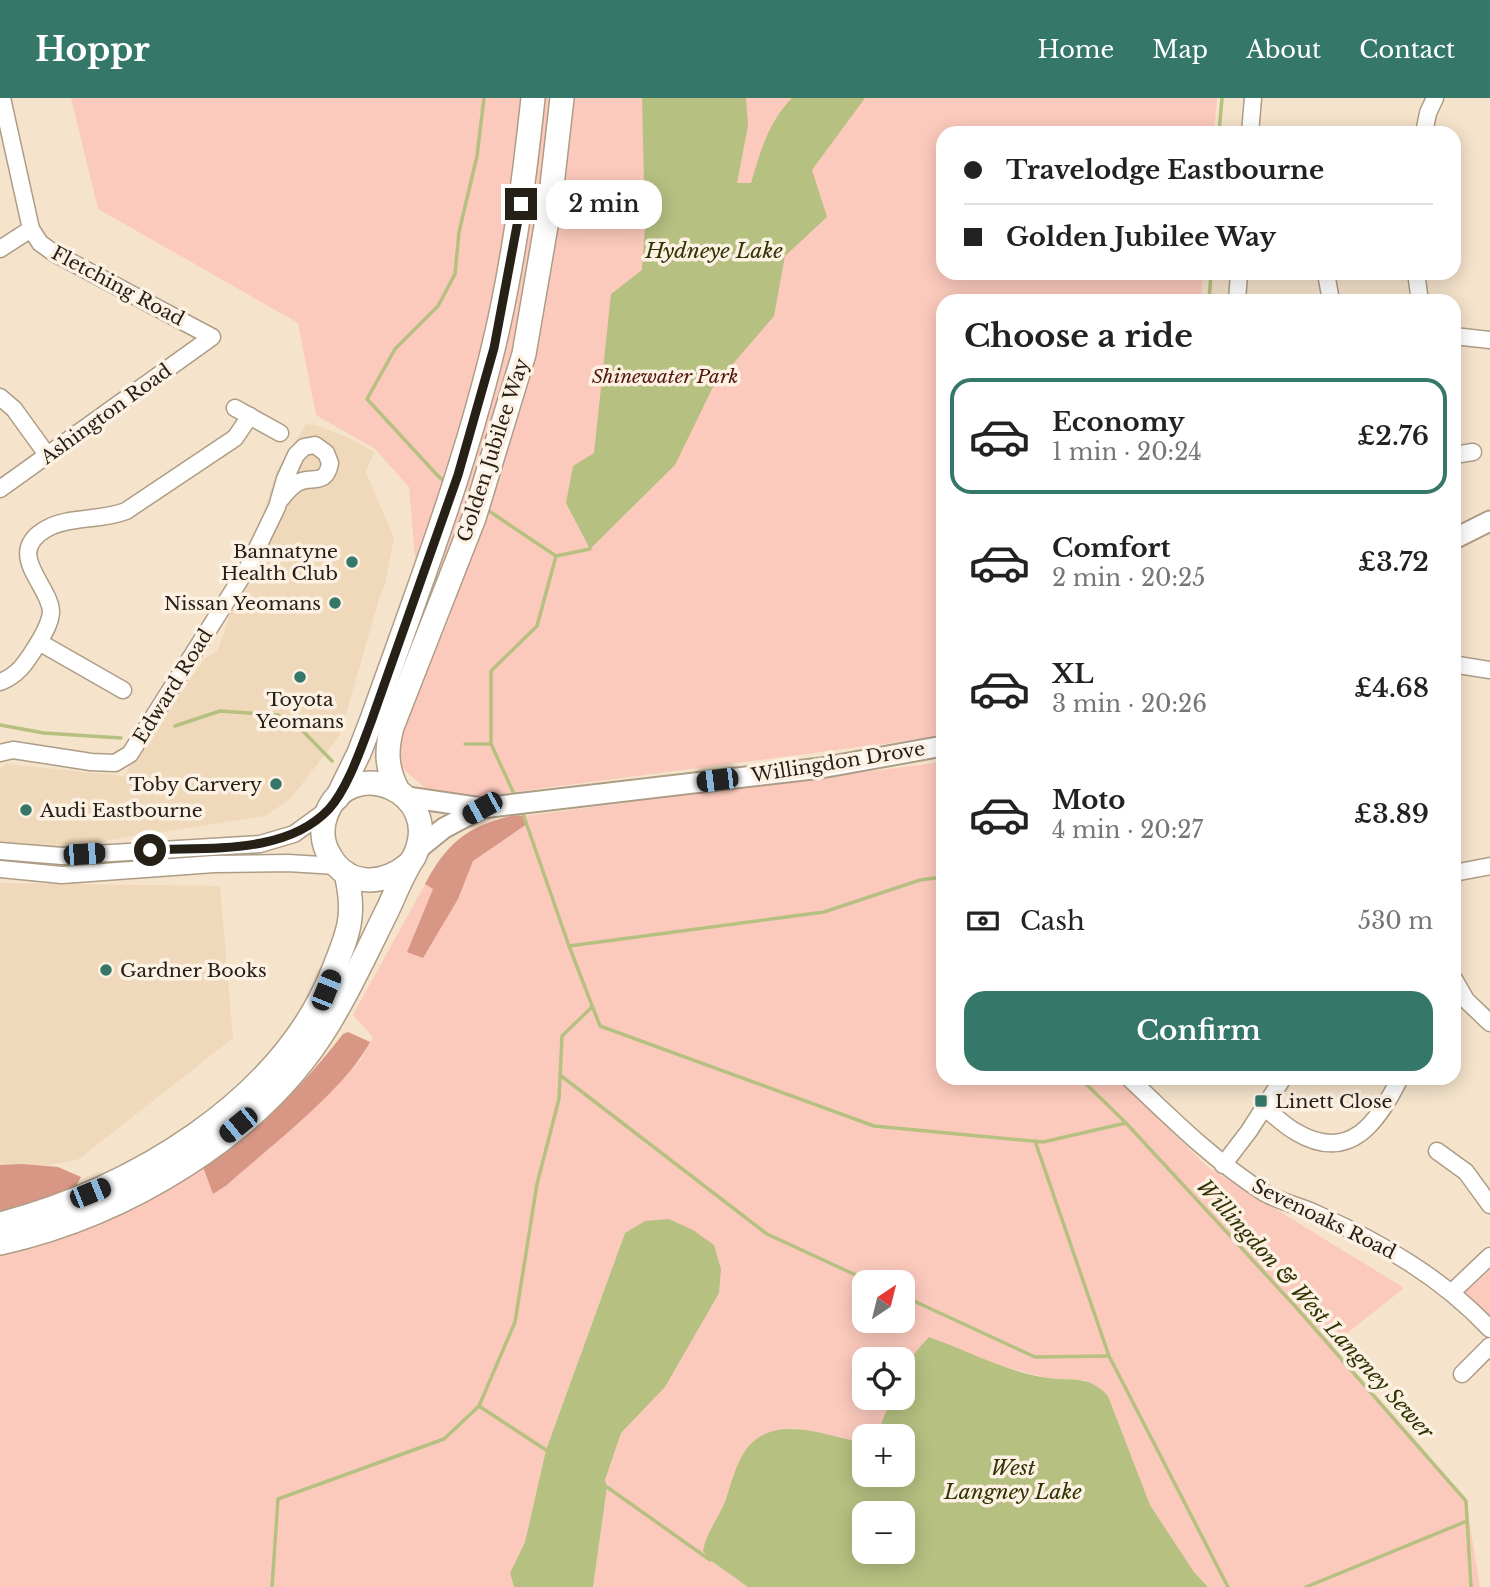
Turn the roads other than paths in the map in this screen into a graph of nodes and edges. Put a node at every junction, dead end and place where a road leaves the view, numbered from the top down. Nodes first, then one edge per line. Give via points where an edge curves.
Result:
1 (2, 98) edge
2 (533, 98) edge
3 (562, 98) edge
4 (1253, 98) edge
5 (1435, 98) edge
6 (1251, 126) edge
7 (1425, 126) edge
8 (32, 229) junction
9 (0, 249) edge
10 (212, 337) joint
11 (1461, 337) edge
12 (1490, 340) edge
13 (0, 397) edge
14 (280, 433) dead end
15 (1473, 452) dead end
16 (1461, 454) edge
17 (48, 456) junction
18 (0, 489) edge
19 (280, 500) dead end
20 (1490, 521) edge
21 (1461, 536) edge
22 (39, 642) junction
23 (1461, 665) edge
24 (1490, 670) edge
25 (0, 682) edge
26 (123, 690) dead end
27 (936, 747) edge
28 (0, 753) edge
29 (402, 793) junction
30 (332, 804) junction
31 (492, 807) junction
32 (0, 851) edge
33 (414, 857) junction
34 (1490, 866) edge
35 (0, 869) edge
36 (342, 870) junction
37 (1461, 872) edge
38 (1461, 991) edge
39 (1490, 1023) edge
40 (1137, 1085) edge
41 (1279, 1085) edge
42 (1397, 1085) edge
43 (1265, 1108) junction
44 (1437, 1151) dead end
45 (1223, 1165) junction
46 (1490, 1205) edge
47 (0, 1224) edge
48 (0, 1243) edge
49 (1490, 1256) edge
50 (1451, 1292) junction
51 (1490, 1329) edge
52 (1490, 1346) edge
53 (1462, 1374) dead end

1 - 8 street
2 - 30 highway, Golden Jubilee Way via 521,204 494,348 458,475 371,722
3 - 29 highway, Golden Jubilee Way via 550,203 524,354 474,518 388,742 387,766
4 - 6 street
5 - 7 street
8 - 9 street
8 - 10 street, Fletching Road via 40,243 54,253
10 - 17 street, Ashington Road
11 - 12 street
13 - 17 street
14 - 22 street via 243,412 235,438 126,511 58,524 37,536 30,546 30,570 51,612
15 - 16 street
17 - 18 street, Ashington Road
19 - 28 street, Edward Road via 248,567 130,754 114,763 13,750
20 - 21 main road
22 - 25 street via 22,669
22 - 26 street
23 - 24 street
27 - 31 main road, Willingdon Drove via 821,768
29 - 30 highway via 372,783 347,789
29 - 31 main road, Willingdon Drove
29 - 33 highway via 420,821
30 - 32 street via 294,834 260,844 62,856
30 - 36 highway via 323,833 325,845
31 - 33 main road, Willingdon Drove via 444,828
33 - 36 highway via 386,879 359,879
33 - 48 highway via 330,1023 291,1077 265,1102 213,1145 155,1183 83,1217
34 - 37 street
35 - 36 street via 62,875 288,863
36 - 47 highway via 352,909 340,955 311,1017 274,1066 235,1104 145,1167 75,1200
38 - 39 street
40 - 45 street, Sevenoaks Road
41 - 43 street
42 - 43 street via 1370,1127 1348,1142 1324,1144 1296,1132
43 - 45 street
44 - 46 street via 1466,1172
45 - 50 street, Sevenoaks Road via 1266,1194 1381,1245
49 - 50 street
50 - 51 street, Sevenoaks Road
52 - 53 street

